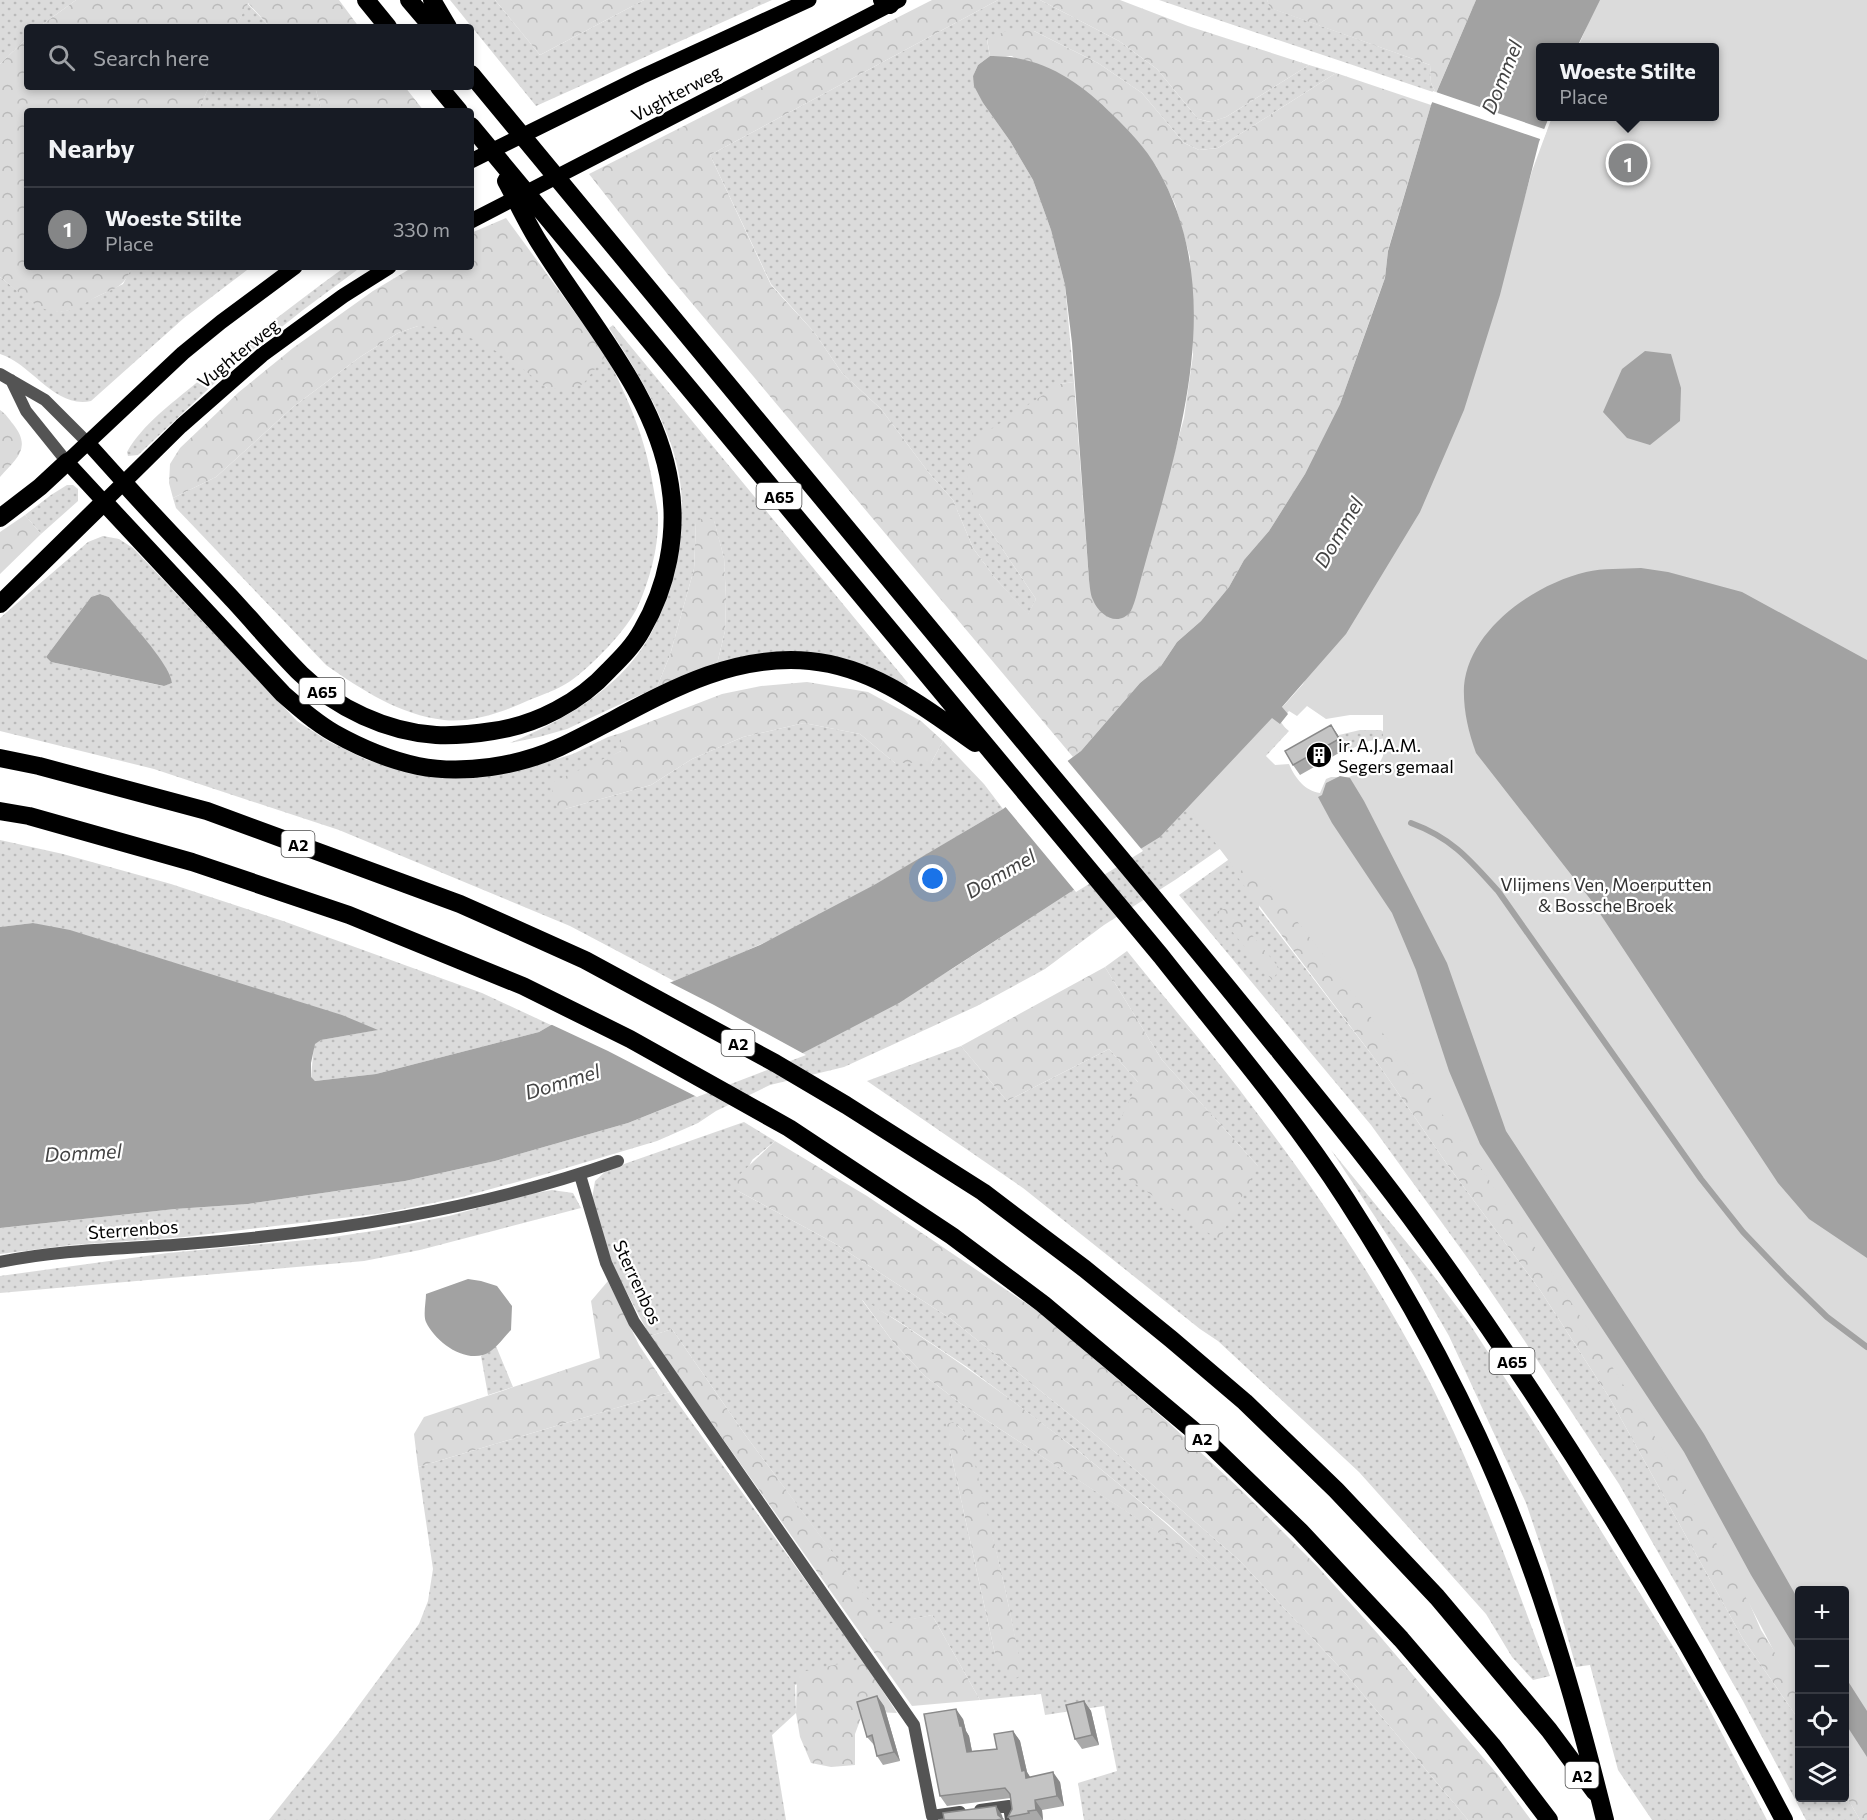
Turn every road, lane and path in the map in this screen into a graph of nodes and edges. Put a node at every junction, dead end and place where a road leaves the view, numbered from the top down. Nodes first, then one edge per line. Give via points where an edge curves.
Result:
1 (366, 0) edge
2 (409, 0) edge
3 (432, 0) edge
4 (809, 0) edge
5 (890, 1) edge
6 (386, 24) edge
7 (429, 24) edge
8 (446, 24) edge
9 (474, 72) edge
10 (474, 78) edge
11 (441, 90) edge
12 (485, 91) junction
13 (456, 108) edge
14 (474, 130) edge
15 (489, 147) junction
16 (474, 160) edge
17 (474, 219) edge
18 (291, 270) edge
19 (383, 270) edge
20 (6, 377) edge
21 (88, 443) junction
22 (67, 462) junction
23 (124, 483) junction
24 (104, 502) junction
25 (0, 518) edge
26 (0, 604) edge
27 (0, 758) edge
28 (996, 758) junction
29 (0, 811) edge
30 (618, 1161) dead end
31 (580, 1174) junction
32 (0, 1262) edge
33 (1011, 1820) edge
34 (1549, 1820) edge
35 (1605, 1820) edge
36 (1615, 1820) edge
37 (1784, 1820) edge

1 - 6 highway
2 - 7 highway
3 - 8 highway
4 - 16 main road, Vughterweg
5 - 17 main road, Vughterweg
9 - 12 highway, A65
10 - 12 highway, A65
11 - 13 highway
12 - 37 highway, A65 via 1187,938 1424,1236 1578,1461 1674,1618
14 - 15 highway, A65
15 - 23 highway, A65 via 540,246 625,369 662,449 670,484 673,516 665,574 655,604 641,632 600,681 568,704 533,721 501,730 454,735 417,733 369,719 345,707 303,675
15 - 28 highway, A65
18 - 21 main road, Vughterweg via 183,353
19 - 23 main road, Vughterweg via 262,355 181,426
20 - 21 street via 45,399
20 - 22 street via 26,411
21 - 22 main road, Vughterweg
21 - 23 main road
22 - 24 main road
22 - 25 highway
23 - 24 main road, Vughterweg
24 - 26 highway
24 - 28 highway, A65 via 283,694 310,717 374,751 417,766 481,768 516,762 559,747 707,674 779,660 835,666 883,682
27 - 36 highway, A2 via 207,811 460,904 585,960 756,1053 846,1104 983,1192 1084,1269 1245,1402 1336,1490 1429,1589 1549,1730
28 - 35 highway, A65 via 1254,1073 1346,1198 1379,1252 1478,1437 1531,1569 1590,1757
29 - 34 highway, A2 via 127,843 349,915 524,986 630,1039 789,1128 952,1236 1043,1304 1212,1446 1300,1531 1401,1639 1492,1745
30 - 31 street
31 - 32 street, Sterrenbos via 461,1206 324,1230 70,1251
31 - 33 street, Sterrenbos via 606,1263 634,1322 914,1725 932,1816 1009,1806

